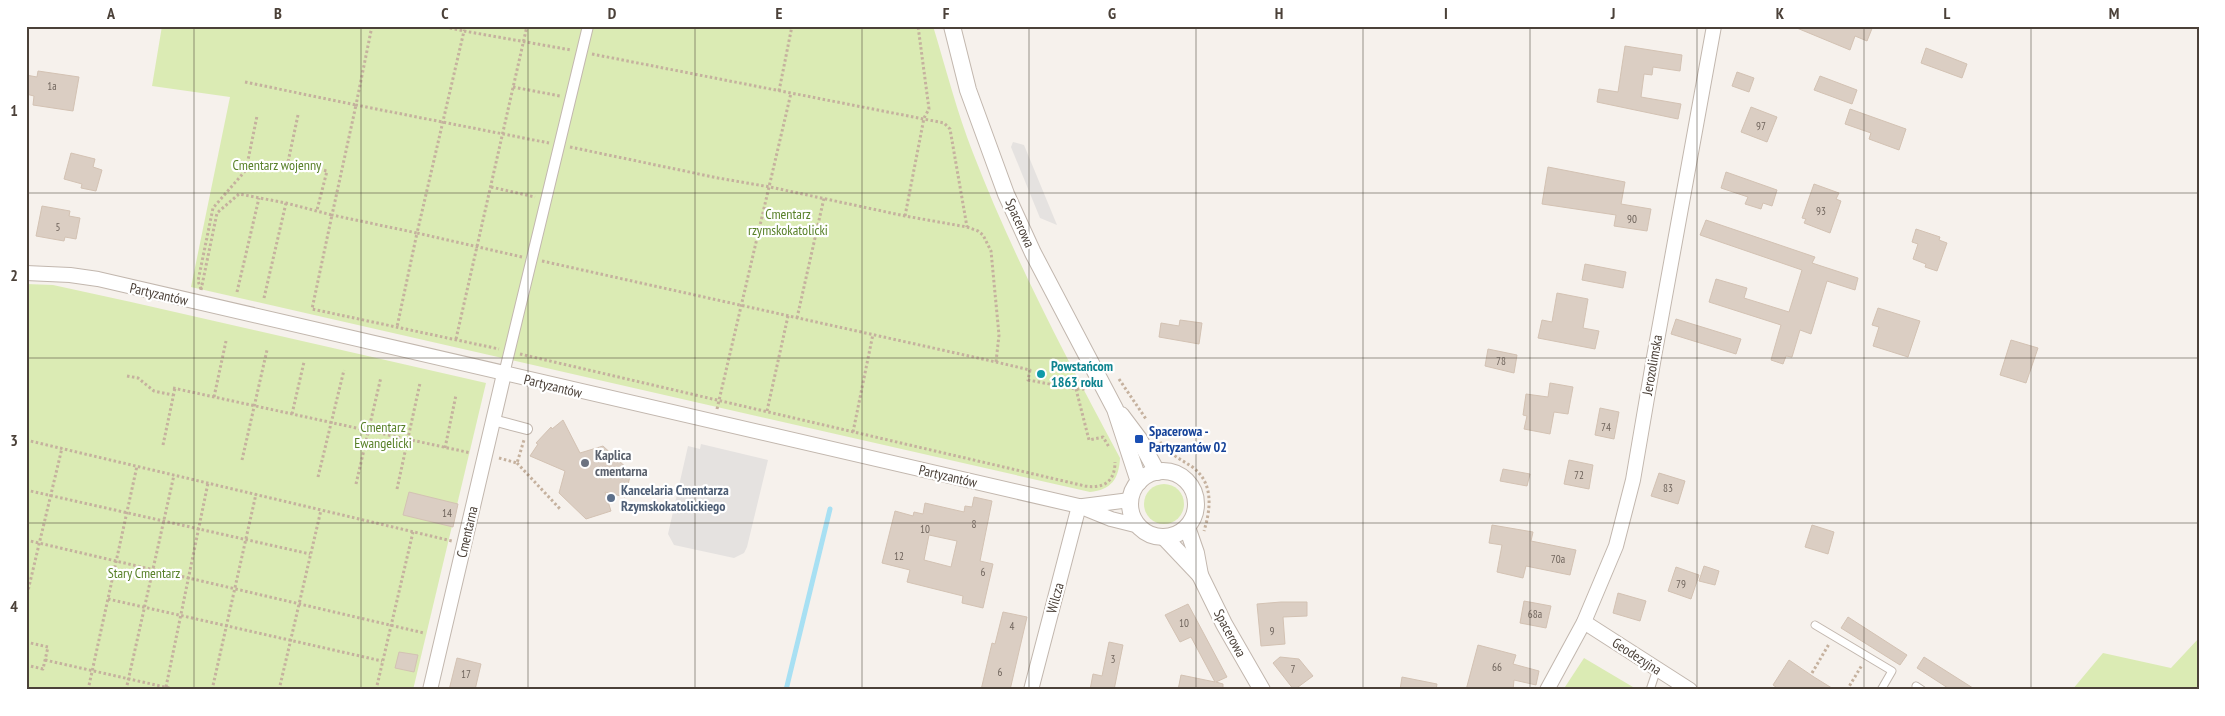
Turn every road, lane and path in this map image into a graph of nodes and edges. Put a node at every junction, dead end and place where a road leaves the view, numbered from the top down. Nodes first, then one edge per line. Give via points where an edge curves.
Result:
1 (372, 26) edge
2 (440, 26) edge
3 (527, 26) edge
4 (588, 26) edge
5 (792, 26) edge
6 (918, 26) edge
7 (952, 26) edge
8 (1714, 26) edge
9 (464, 31) junction
10 (523, 42) junction
11 (582, 52) junction
12 (244, 82) dead end
13 (513, 87) junction
14 (779, 91) junction
15 (791, 94) junction
16 (571, 98) junction
17 (356, 105) junction
18 (298, 115) dead end
19 (257, 116) dead end
20 (924, 118) junction
21 (442, 122) junction
22 (503, 134) junction
23 (560, 145) junction
24 (491, 187) junction
25 (770, 187) junction
26 (259, 198) junction
27 (824, 198) junction
28 (547, 199) junction
29 (286, 203) junction
30 (317, 210) junction
31 (332, 215) junction
32 (905, 216) junction
33 (968, 227) junction
34 (417, 233) junction
35 (478, 247) junction
36 (533, 259) junction
37 (26, 273) edge
38 (237, 292) dead end
39 (264, 298) dead end
40 (741, 306) junction
41 (788, 316) junction
42 (797, 318) junction
43 (397, 327) junction
44 (873, 334) junction
45 (456, 339) junction
46 (226, 341) dead end
47 (268, 350) dead end
48 (510, 351) junction
49 (304, 362) dead end
50 (996, 362) junction
51 (344, 370) dead end
52 (504, 374) junction
53 (127, 376) dead end
54 (1116, 376) dead end
55 (381, 377) dead end
56 (420, 383) dead end
57 (1076, 390) junction
58 (1084, 390) dead end
59 (174, 395) junction
60 (456, 395) dead end
61 (214, 397) junction
62 (719, 401) junction
63 (255, 406) junction
64 (1115, 409) junction
65 (767, 411) junction
66 (292, 414) junction
67 (493, 420) junction
68 (1147, 421) dead end
69 (331, 423) junction
70 (369, 431) junction
71 (853, 432) junction
72 (526, 433) joint
73 (1158, 438) dead end
74 (407, 439) junction
75 (26, 440) edge
76 (163, 445) dead end
77 (62, 448) junction
78 (445, 448) junction
79 (1111, 450) dead end
80 (474, 454) dead end
81 (1114, 456) dead end
82 (496, 457) dead end
83 (242, 460) dead end
84 (517, 463) junction
85 (136, 466) junction
86 (1157, 472) junction
87 (174, 475) junction
88 (318, 477) dead end
89 (1138, 482) junction
90 (208, 483) junction
91 (356, 484) dead end
92 (397, 489) dead end
93 (26, 490) edge
94 (256, 494) junction
95 (51, 495) junction
96 (1130, 500) junction
97 (1079, 506) junction
98 (320, 510) junction
99 (561, 510) dead end
100 (127, 512) junction
101 (164, 521) junction
102 (1139, 526) junction
103 (1187, 527) junction
104 (198, 529) junction
105 (413, 532) junction
106 (1203, 534) dead end
107 (1164, 536) junction
108 (26, 540) edge
109 (246, 540) junction
110 (453, 541) dead end
111 (39, 543) junction
112 (310, 554) junction
113 (116, 561) junction
114 (153, 570) junction
115 (1200, 575) junction
116 (188, 578) junction
117 (235, 589) junction
118 (27, 590) edge
119 (26, 599) edge
120 (108, 599) junction
121 (299, 603) junction
122 (144, 607) junction
123 (180, 615) junction
124 (1584, 622) junction
125 (391, 625) junction
126 (1815, 625) dead end
127 (226, 626) junction
128 (424, 632) dead end
129 (1834, 636) junction
130 (290, 640) junction
131 (26, 642) edge
132 (40, 656) dead end
133 (1868, 656) junction
134 (45, 659) junction
135 (382, 661) junction
136 (26, 665) edge
137 (1657, 669) junction
138 (93, 670) junction
139 (1812, 673) dead end
140 (128, 678) junction
141 (166, 687) junction
142 (88, 690) edge
143 (126, 690) edge
144 (178, 690) edge
145 (212, 690) edge
146 (279, 690) edge
147 (376, 690) edge
148 (430, 690) edge
149 (1032, 690) edge
150 (1262, 690) edge
151 (1547, 690) edge
152 (1650, 690) edge
153 (1690, 690) edge
154 (1847, 690) edge
155 (1881, 690) edge

1 - 17 path
2 - 9 path
3 - 10 path
4 - 11 street
5 - 14 path
6 - 20 path via 929,96 929,109
7 - 64 street, Spacerowa via 968,90 1006,194 1033,253
8 - 124 street, Jerozolimska via 1633,480 1616,546
9 - 10 path
9 - 21 path
10 - 11 path
10 - 13 path
11 - 14 path
11 - 16 street
12 - 17 path
13 - 16 path
13 - 22 path
14 - 15 path
15 - 20 path
15 - 25 path
16 - 23 street
17 - 21 path
17 - 31 path
18 - 30 path via 288,162 327,171
19 - 26 path via 246,170 213,208 198,281 201,291 217,213 239,194
20 - 32 path
20 - 33 path via 944,123 950,129
21 - 22 path
21 - 34 path
22 - 23 path
22 - 24 path
23 - 25 path
23 - 28 street
24 - 28 path
24 - 35 path
25 - 27 path
25 - 40 path
26 - 29 path
26 - 38 path
27 - 32 path
27 - 42 path
28 - 36 street
29 - 30 path
29 - 39 path
30 - 31 path
31 - 34 path
31 - 43 path via 312,309
32 - 33 path
33 - 50 path via 983,235 991,250 999,335
34 - 35 path
34 - 43 path
35 - 36 path
35 - 45 path
36 - 40 path
36 - 48 street
37 - 52 street, Partyzantów via 98,279
40 - 41 path
40 - 62 path
41 - 42 path
41 - 65 path
42 - 44 path
43 - 45 path
44 - 50 path
44 - 71 path
45 - 48 path
46 - 61 path
47 - 63 path
48 - 52 street
48 - 62 path
49 - 66 path
50 - 57 path via 1030,370 1028,380
51 - 69 path
52 - 67 street, Cmentarna
52 - 97 street, Partyzantów
53 - 59 path via 138,378 154,392
54 - 68 path
55 - 70 path
56 - 74 path
57 - 58 path
57 - 79 path via 1089,440 1103,437
59 - 61 path via 174,388
59 - 76 path
60 - 78 path
61 - 63 path
62 - 65 path
63 - 66 path
63 - 83 path
64 - 86 street, Spacerowa via 1139,439
64 - 89 street, Spacerowa
65 - 71 path
66 - 69 path
67 - 72 street
67 - 148 street, Cmentarna
69 - 70 path
69 - 88 path
70 - 74 path
70 - 91 path
71 - 81 path via 1097,488 1112,475
72 - 84 path
73 - 106 path via 1175,456 1195,469 1206,485 1210,510
74 - 78 path
74 - 92 path
75 - 77 path
77 - 85 path
77 - 95 path
78 - 80 path
82 - 84 path
84 - 99 path
85 - 87 path
85 - 100 path
86 - 89 street
86 - 103 street via 1177,475 1192,488 1195,508
87 - 90 path
87 - 101 path
89 - 96 street
90 - 94 path
90 - 104 path
93 - 95 path
94 - 98 path
94 - 109 path
95 - 100 path
95 - 111 path
96 - 97 street, Partyzantów
96 - 102 street via 1132,514
97 - 102 street, Partyzantów
97 - 149 street, Wilcza
98 - 105 path
98 - 112 path
100 - 101 path
100 - 113 path
101 - 104 path
101 - 114 path
102 - 107 street via 1146,532
103 - 107 street
103 - 115 street, Spacerowa
104 - 109 path
104 - 116 path
105 - 110 path
105 - 125 path
107 - 115 street, Spacerowa
108 - 111 path
109 - 112 path
109 - 117 path
111 - 113 path
111 - 118 path
112 - 121 path
113 - 114 path
113 - 120 path
114 - 116 path
114 - 122 path
115 - 150 street, Spacerowa
116 - 117 path
116 - 123 path
117 - 121 path
117 - 127 path
118 - 119 path
120 - 122 path
120 - 138 path
121 - 125 path
121 - 130 path
122 - 123 path
122 - 140 path
123 - 127 path
123 - 141 path
124 - 137 street, Geodezyjna
124 - 151 street, Jerozolimska
125 - 128 path
125 - 135 path
126 - 129 lane
127 - 130 path
127 - 145 path
129 - 133 lane
129 - 139 path
130 - 135 path
130 - 146 path
131 - 134 path via 48,647
132 - 134 path
133 - 154 path
133 - 155 lane via 1892,671
134 - 136 path via 43,669
134 - 138 path
135 - 147 path
137 - 152 lane
137 - 153 street, Geodezyjna
138 - 140 path
138 - 142 path
140 - 141 path
140 - 143 path
141 - 144 path

